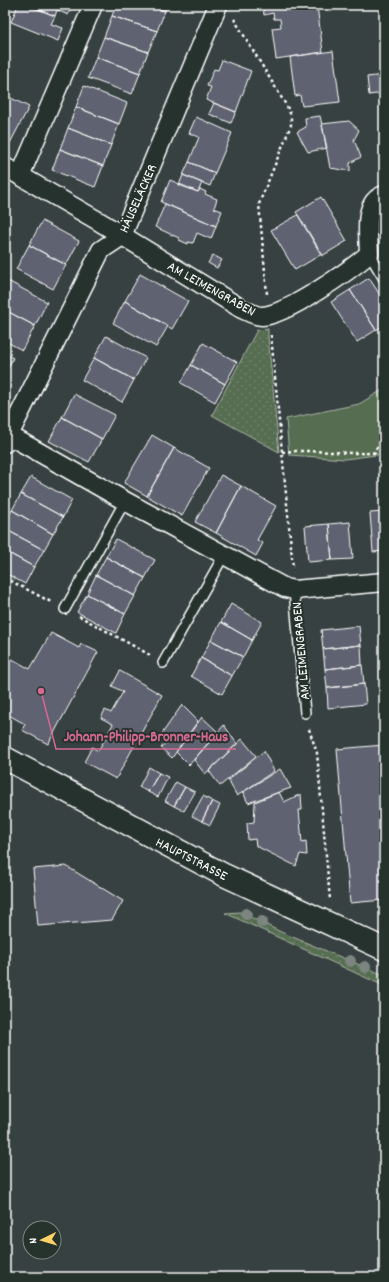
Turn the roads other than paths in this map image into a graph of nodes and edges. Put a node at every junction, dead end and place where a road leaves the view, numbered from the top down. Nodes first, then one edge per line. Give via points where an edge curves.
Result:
1 (93, 5) edge
2 (218, 5) edge
3 (12, 171) edge
4 (384, 195) edge
5 (122, 236) junction
6 (369, 254) junction
7 (384, 279) edge
8 (6, 437) edge
9 (125, 501) junction
10 (224, 555) junction
11 (384, 582) edge
12 (294, 590) junction
13 (65, 609) road end
14 (163, 663) road end
15 (305, 713) road end
16 (5, 758) edge
17 (384, 949) edge

1 - 3 street
2 - 5 street, HÄUSELÄCKER
3 - 5 street, AM LEIMENGRABEN
4 - 6 street via 373,203 369,213
5 - 6 street, AM LEIMENGRABEN via 253,315 269,315 295,303 352,269
5 - 8 street, HÄUSELÄCKER via 100,250
6 - 7 lane
8 - 9 street, AM LEIMENGRABEN
9 - 10 street, AM LEIMENGRABEN
9 - 13 lane
10 - 12 street, AM LEIMENGRABEN via 285,588
10 - 14 lane
11 - 12 street, AM LEIMENGRABEN
12 - 15 lane, AM LEIMENGRABEN
16 - 17 street, HAUPTSTRASSE via 222,874

